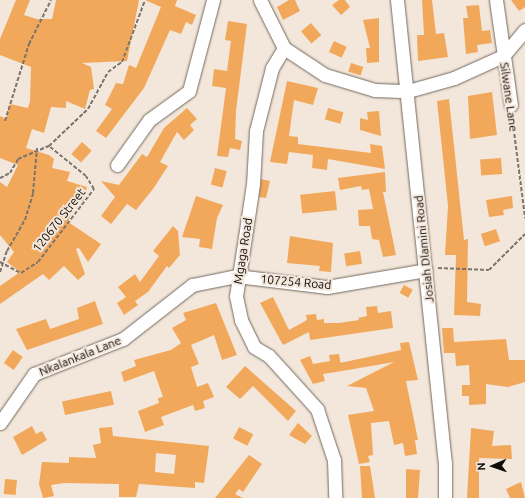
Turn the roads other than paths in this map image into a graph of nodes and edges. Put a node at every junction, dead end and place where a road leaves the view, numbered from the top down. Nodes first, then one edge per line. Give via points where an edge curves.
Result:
1 (213, 0) edge
2 (260, 0) edge
3 (397, 0) edge
4 (496, 0) edge
5 (525, 30) edge
6 (284, 48) junction
7 (503, 56) junction
8 (408, 91) junction
9 (511, 105) road end
10 (117, 165) dead end
11 (426, 270) junction
12 (237, 276) junction
13 (0, 423) edge
14 (335, 498) edge
15 (445, 498) edge

1 - 10 street via 189,91 149,120
2 - 6 street
3 - 8 street, Josiah Dlamini Road
4 - 7 street, Silwane Lane
5 - 7 street
6 - 8 street via 325,76 375,90
6 - 12 street, Mgaga Road via 272,68 256,131 253,184
7 - 8 street via 454,78
7 - 9 street, Silwane Lane
8 - 11 street, Josiah Dlamini Road
11 - 12 street, 107254 Road via 327,287
11 - 15 street, Josiah Dlamini Road via 445,462
12 - 13 street, Nkalankala Lane via 192,284 123,339 40,371 28,380
12 - 14 street, Mgaga Road via 236,296 241,320 254,347 269,356 304,391 328,432 334,460

